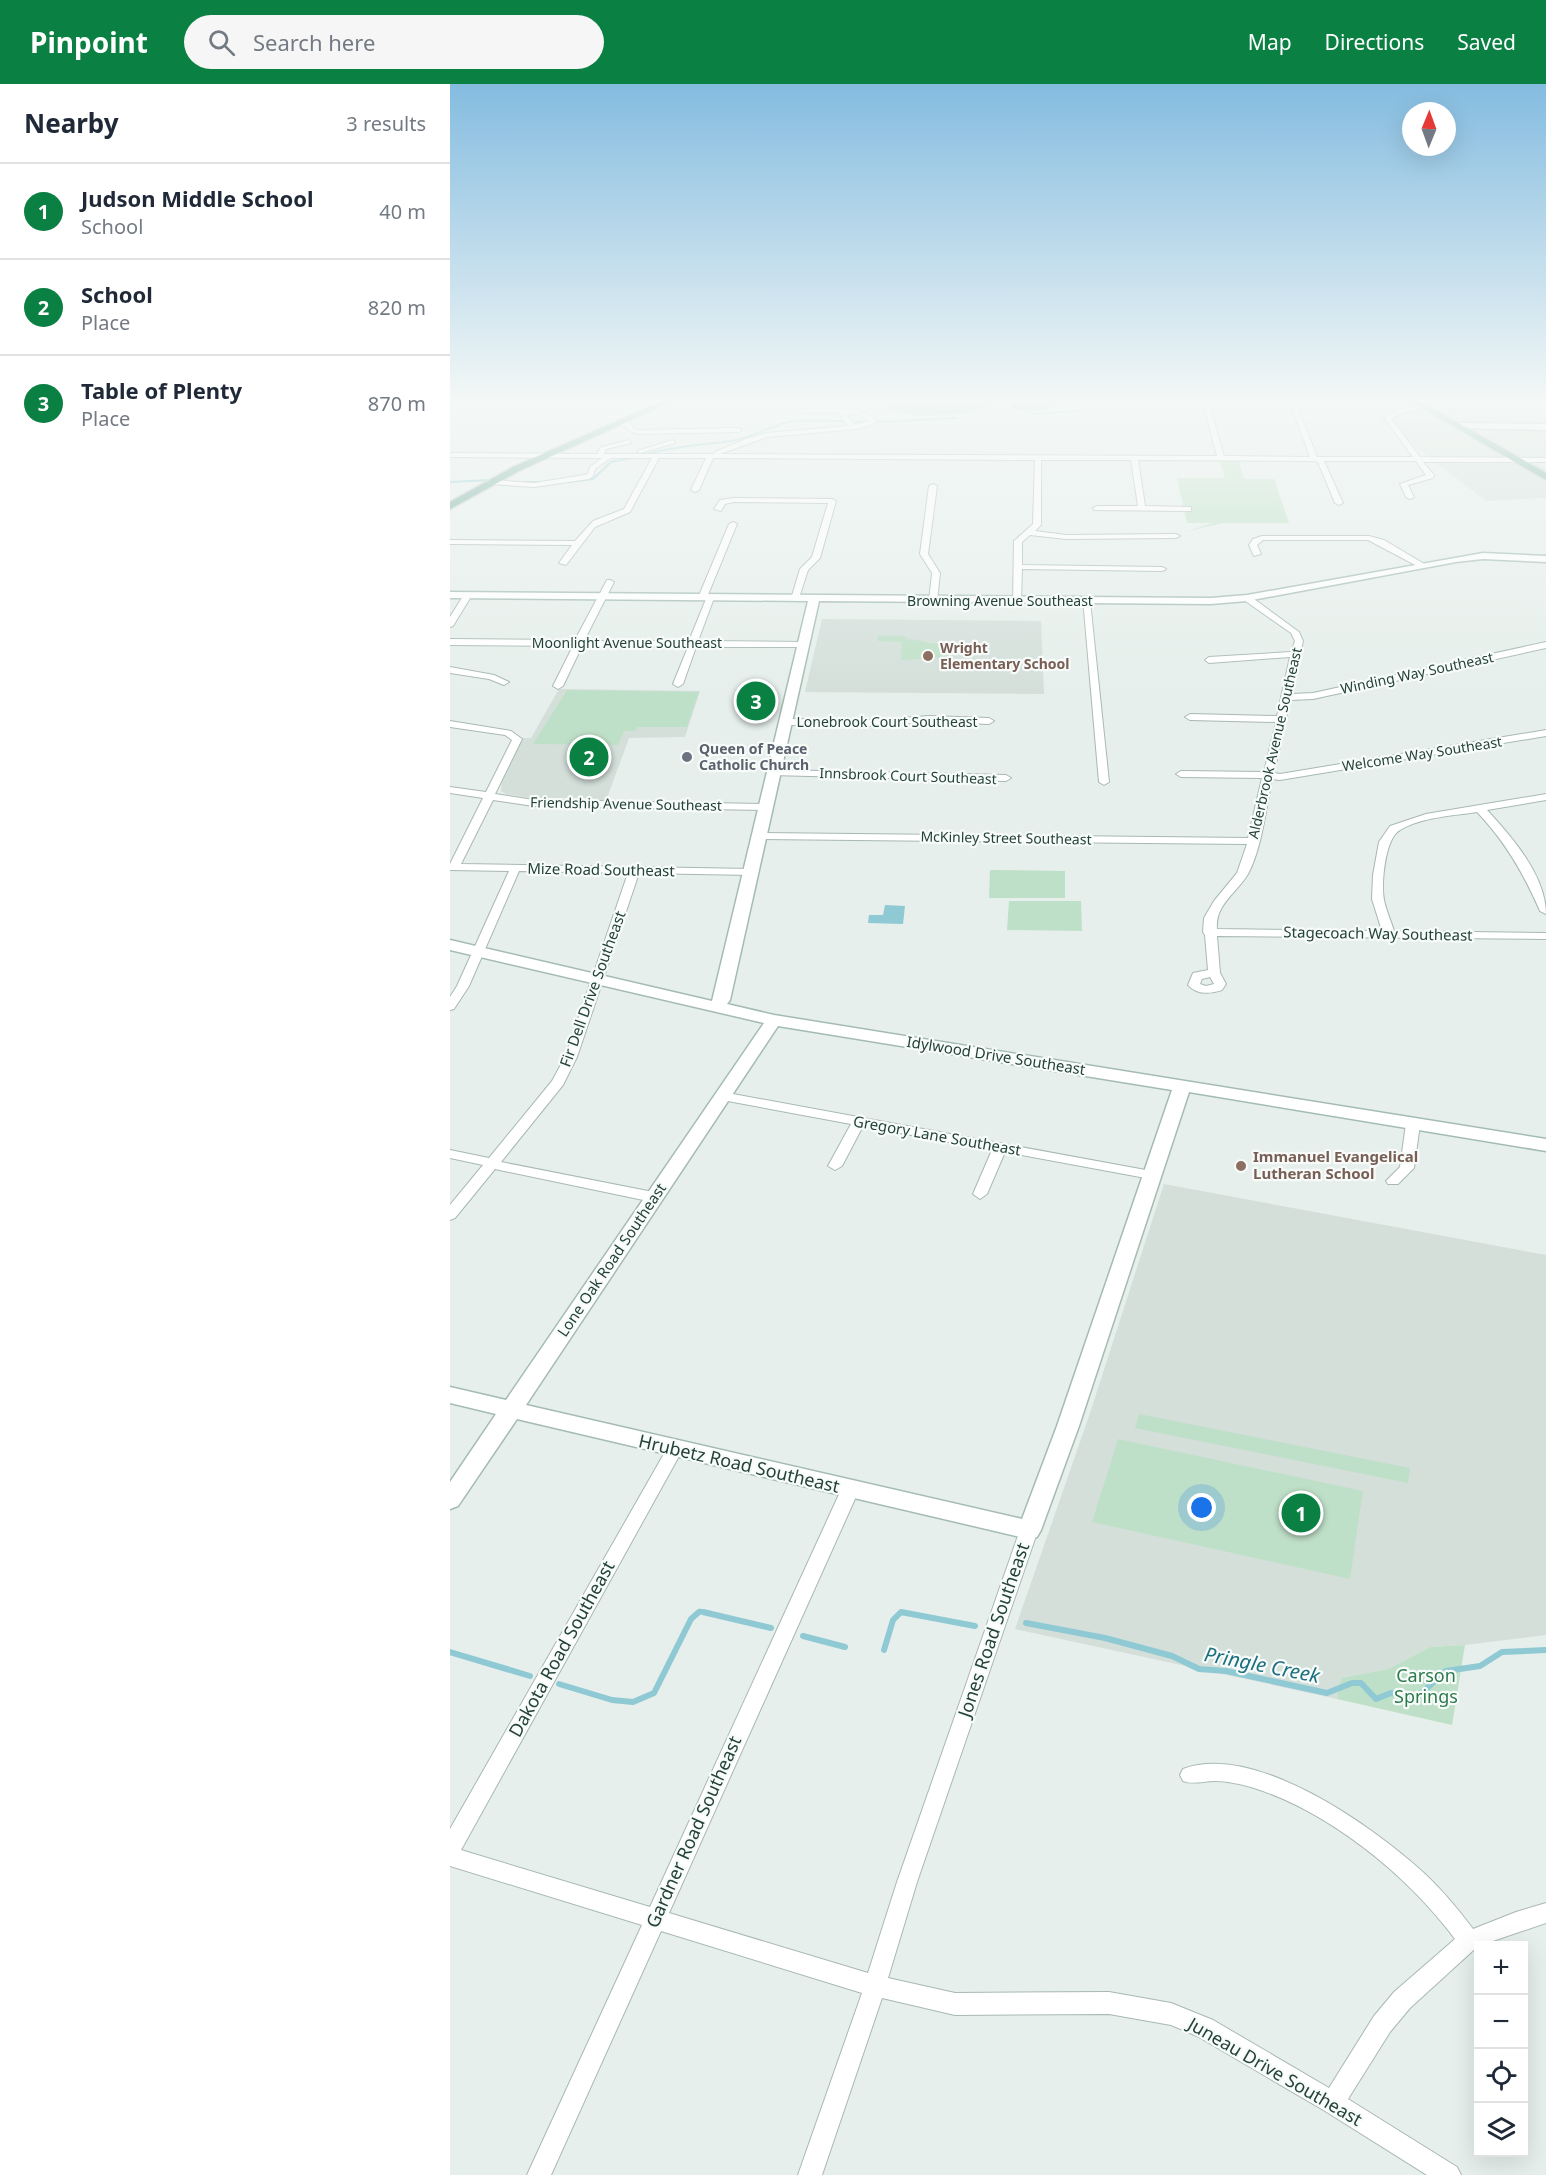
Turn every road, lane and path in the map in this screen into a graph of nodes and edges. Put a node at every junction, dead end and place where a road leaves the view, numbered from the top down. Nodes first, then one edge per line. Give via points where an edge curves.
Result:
1 (464, 498) edge
2 (634, 498) edge
3 (931, 498) edge
4 (1037, 498) edge
5 (1140, 498) edge
6 (1337, 498) edge
7 (1339, 502) dead end
8 (450, 506) edge
9 (1097, 508) dead end
10 (1142, 508) junction
11 (718, 509) dead end
12 (1188, 509) dead end
13 (733, 524) dead end
14 (1028, 532) junction
15 (1176, 536) dead end
16 (450, 542) edge
17 (577, 543) junction
18 (1257, 554) dead end
19 (1546, 559) edge
20 (563, 563) dead end
21 (1422, 565) junction
22 (1017, 567) junction
23 (1162, 568) dead end
24 (610, 582) dead end
25 (450, 595) edge
26 (468, 596) junction
27 (601, 597) junction
28 (706, 598) junction
29 (1247, 598) junction
30 (795, 599) junction
31 (814, 599) junction
32 (933, 601) junction
33 (1017, 601) junction
34 (1086, 601) junction
35 (450, 624) edge
36 (450, 642) edge
37 (579, 643) junction
38 (694, 644) junction
39 (804, 645) junction
40 (1546, 645) edge
41 (1294, 654) junction
42 (1209, 660) dead end
43 (450, 670) edge
44 (504, 682) dead end
45 (678, 684) dead end
46 (558, 686) dead end
47 (1288, 697) junction
48 (1190, 717) dead end
49 (1281, 719) junction
50 (989, 721) dead end
51 (786, 722) junction
52 (450, 724) edge
53 (1546, 733) edge
54 (1272, 763) junction
55 (775, 772) junction
56 (1181, 774) dead end
57 (1297, 774) junction
58 (1269, 775) junction
59 (1006, 778) dead end
60 (1104, 782) dead end
61 (450, 790) edge
62 (490, 797) junction
63 (1546, 797) edge
64 (766, 807) junction
65 (1480, 809) junction
66 (760, 836) junction
67 (1252, 840) junction
68 (452, 868) edge
69 (515, 868) junction
70 (635, 870) junction
71 (752, 872) junction
72 (1546, 911) edge
73 (1209, 932) junction
74 (1389, 934) junction
75 (1546, 936) edge
76 (450, 945) edge
77 (480, 951) junction
78 (1214, 973) dead end
79 (597, 979) junction
80 (450, 1006) edge
81 (715, 1007) junction
82 (774, 1020) junction
83 (1182, 1086) junction
84 (722, 1096) junction
85 (860, 1122) junction
86 (1413, 1124) junction
87 (1546, 1145) edge
88 (1000, 1148) junction
89 (450, 1154) edge
90 (492, 1164) junction
91 (835, 1166) dead end
92 (1151, 1175) junction
93 (1393, 1181) dead end
94 (980, 1194) dead end
95 (654, 1197) junction
96 (450, 1215) edge
97 (450, 1395) edge
98 (511, 1410) junction
99 (675, 1449) junction
100 (850, 1490) junction
101 (450, 1500) edge
102 (1029, 1530) junction
103 (1190, 1775) dead end
104 (450, 1849) edge
105 (450, 1856) edge
106 (1546, 1913) edge
107 (655, 1920) junction
108 (1469, 1941) junction
109 (875, 1986) junction
110 (1333, 2103) junction
111 (539, 2175) edge
112 (810, 2175) edge
113 (1449, 2175) edge

1 - 8 main road
2 - 17 street via 627,510 596,523
3 - 32 street via 924,554 936,573
4 - 14 street via 1037,525
5 - 10 street
6 - 7 street
9 - 10 street
10 - 12 street
11 - 30 street via 723,502 734,500 832,501 816,558 804,569
13 - 28 street
14 - 15 street via 1066,537
14 - 22 street via 1018,541
16 - 17 street
17 - 20 street
18 - 21 street via 1253,545 1262,538 1361,538 1381,542
19 - 21 street, Browning Avenue Southeast via 1483,556
21 - 29 street, Browning Avenue Southeast
22 - 23 street
22 - 33 street
24 - 27 street
25 - 26 street, Browning Avenue Southeast
26 - 27 street, Browning Avenue Southeast
26 - 35 street
27 - 28 street, Browning Avenue Southeast
27 - 37 street
28 - 30 street, Browning Avenue Southeast
28 - 38 street
29 - 34 street, Browning Avenue Southeast via 1196,602
29 - 41 street, Alderbrook Avenue Southeast via 1298,634
30 - 31 street, Browning Avenue Southeast
31 - 32 street, Browning Avenue Southeast
31 - 39 street
32 - 33 street, Browning Avenue Southeast
33 - 34 street, Browning Avenue Southeast
34 - 60 street
36 - 37 street, Moonlight Avenue Southeast
37 - 38 street, Moonlight Avenue Southeast
37 - 46 street
38 - 39 street, Moonlight Avenue Southeast
38 - 45 street
39 - 51 street
40 - 47 street, Winding Way Southeast via 1313,696
41 - 42 street
41 - 47 street, Alderbrook Avenue Southeast
43 - 44 street
47 - 49 street, Alderbrook Avenue Southeast
48 - 49 street
49 - 54 street, Alderbrook Avenue Southeast
50 - 51 street, Lonebrook Court Southeast
51 - 55 street
52 - 62 street via 516,736
53 - 57 street, Welcome Way Southeast
54 - 57 street
54 - 58 street, Alderbrook Avenue Southeast
55 - 59 street, Innsbrook Court Southeast
55 - 64 street
56 - 58 street, Welcome Way Southeast
57 - 58 street, Welcome Way Southeast
58 - 67 street, Alderbrook Avenue Southeast
61 - 62 street, Friendship Avenue Southeast
62 - 64 street, Friendship Avenue Southeast via 578,805
62 - 68 street
63 - 65 street
64 - 66 street
65 - 72 street via 1526,867
65 - 74 street via 1410,821 1394,828 1386,837 1378,899
66 - 67 street, McKinley Street Southeast
66 - 71 street
67 - 73 street, Alderbrook Avenue Southeast via 1246,866 1212,911
68 - 69 street, Mize Road Southeast
69 - 70 street, Mize Road Southeast
69 - 77 street
70 - 71 street, Mize Road Southeast
70 - 79 street, Fir Dell Drive Southeast
71 - 81 street via 722,1000
73 - 74 street, Stagecoach Way Southeast
73 - 78 street, Alderbrook Avenue Southeast
74 - 75 street, Stagecoach Way Southeast
76 - 77 street, Idylwood Drive Southeast
77 - 79 street, Idylwood Drive Southeast
77 - 80 street
79 - 81 street, Idylwood Drive Southeast
79 - 90 street, Fir Dell Drive Southeast via 571,1058 558,1082
81 - 82 street, Idylwood Drive Southeast
82 - 83 street, Idylwood Drive Southeast
82 - 84 street, Lone Oak Road Southeast
83 - 86 street, Idylwood Drive Southeast
83 - 92 street, Jones Road Southeast
84 - 85 street, Gregory Lane Southeast
84 - 95 street, Lone Oak Road Southeast
85 - 88 street, Gregory Lane Southeast
85 - 91 street
86 - 87 street, Idylwood Drive Southeast
86 - 93 street via 1407,1168
88 - 92 street, Gregory Lane Southeast
88 - 94 street
89 - 90 street
90 - 95 street
90 - 96 street, Fir Dell Drive Southeast
92 - 102 street, Jones Road Southeast via 1068,1426
95 - 98 street, Lone Oak Road Southeast
97 - 98 street, Hrubetz Road Southeast
98 - 99 street, Hrubetz Road Southeast
98 - 101 street, Lone Oak Road Southeast
99 - 100 street, Hrubetz Road Southeast
99 - 104 street, Dakota Road Southeast
100 - 102 street, Hrubetz Road Southeast
100 - 107 street, Gardner Road Southeast
102 - 109 street, Jones Road Southeast
103 - 108 street via 1215,1771 1252,1779 1325,1812 1364,1836 1405,1870 1438,1902
105 - 107 street, Juneau Drive Southeast
106 - 108 street
107 - 109 street, Juneau Drive Southeast
107 - 111 street, Gardner Road Southeast
108 - 110 street via 1402,2000 1382,2024
109 - 110 street, Juneau Drive Southeast via 955,2004 1109,2003 1171,2014 1205,2028
109 - 112 street, Jones Road Southeast
110 - 113 street, Juneau Drive Southeast

